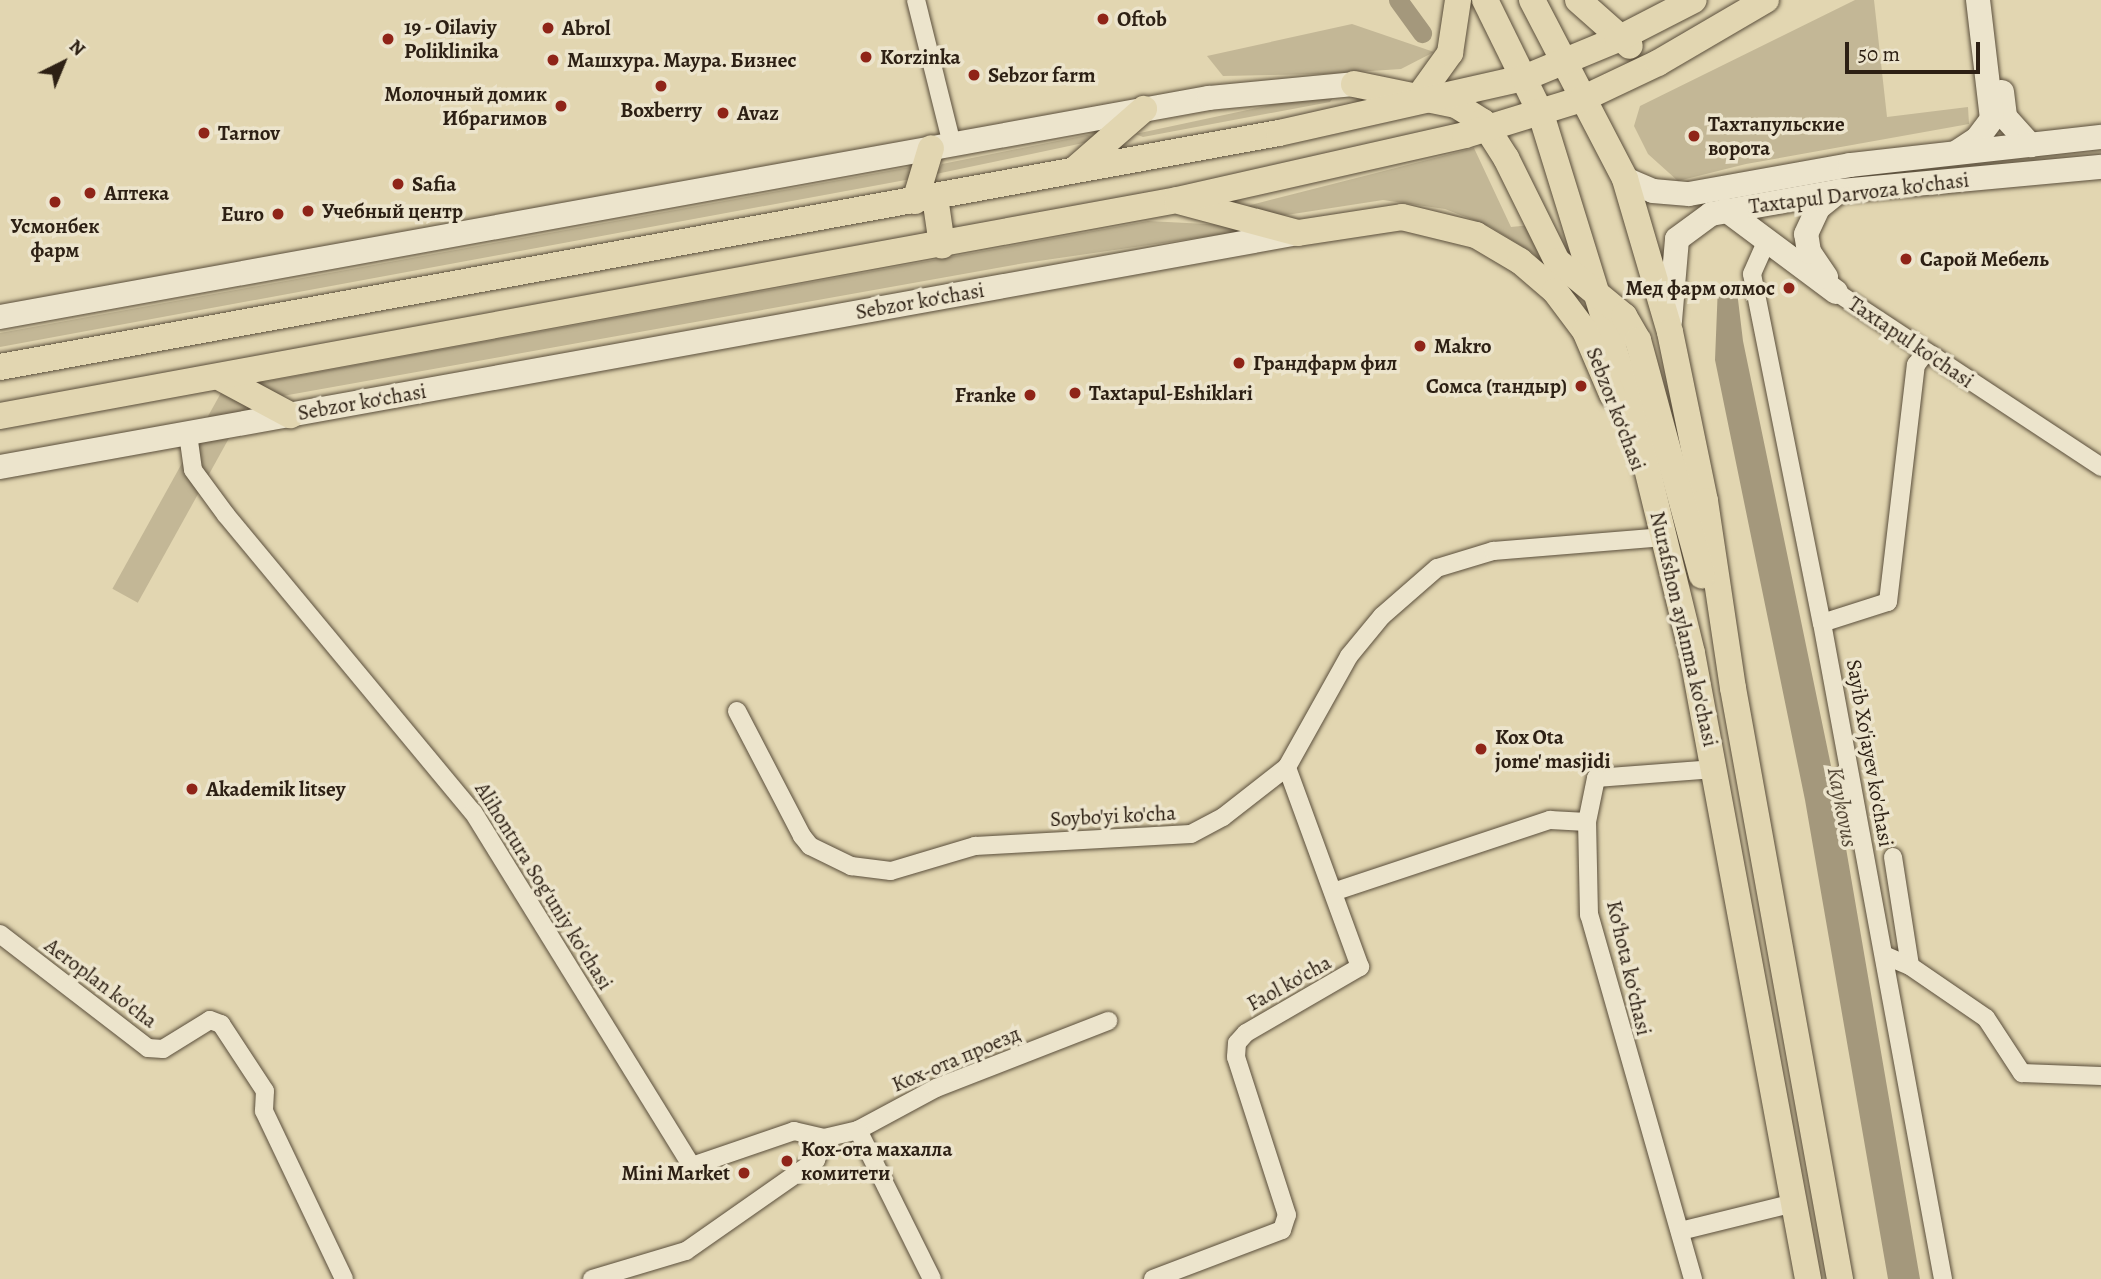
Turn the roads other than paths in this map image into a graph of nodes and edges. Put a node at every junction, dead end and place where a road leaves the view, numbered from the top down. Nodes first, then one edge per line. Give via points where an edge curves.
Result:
1 (916, 0) edge
2 (1458, 0) edge
3 (1485, 0) edge
4 (1532, 0) edge
5 (1578, 0) edge
6 (1693, 0) edge
7 (1766, 0) edge
8 (1978, 0) edge
9 (1989, 0) edge
10 (1618, 39) junction
11 (1564, 63) junction
12 (1658, 63) junction
13 (1436, 72) junction
14 (1524, 78) junction
15 (1354, 84) junction
16 (1417, 99) junction
17 (1583, 99) junction
18 (1144, 109) junction
19 (1541, 114) junction
20 (2005, 117) junction
21 (1489, 130) junction
22 (2101, 137) edge
23 (2030, 145) junction
24 (942, 146) junction
25 (1994, 149) junction
26 (1954, 154) junction
27 (2101, 167) edge
28 (1073, 171) junction
29 (1625, 180) junction
30 (1961, 180) junction
31 (1840, 191) junction
32 (925, 199) junction
33 (1177, 200) junction
34 (1726, 210) junction
35 (1298, 233) junction
36 (1767, 240) junction
37 (942, 245) junction
38 (1599, 292) junction
39 (1836, 292) junction
40 (0, 317) edge
41 (1670, 332) junction
42 (1925, 353) junction
43 (0, 367) edge
44 (219, 377) junction
45 (290, 415) junction
46 (0, 416) edge
47 (188, 433) junction
48 (0, 467) edge
49 (2101, 467) edge
50 (1664, 537) junction
51 (1822, 623) junction
52 (1733, 688) junction
53 (737, 711) dead end
54 (1287, 766) junction
55 (1715, 769) junction
56 (1587, 822) junction
57 (1893, 857) dead end
58 (1333, 892) junction
59 (0, 934) edge
60 (1884, 955) junction
61 (1910, 966) junction
62 (1108, 1021) dead end
63 (2101, 1076) edge
64 (858, 1130) junction
65 (824, 1138) junction
66 (1794, 1202) junction
67 (1681, 1231) junction
68 (1178, 1275) edge
69 (344, 1279) edge
70 (592, 1279) edge
71 (932, 1279) edge
72 (1153, 1279) edge
73 (1693, 1279) edge
74 (1808, 1279) edge
75 (1840, 1279) edge
76 (1943, 1279) edge

1 - 24 street
2 - 13 main road via 1450,52
3 - 14 main road, Nurafshon aylanma ko'chasi
4 - 11 main road, Nurafshon aylanma ko'chasi
5 - 10 main road
6 - 10 main road
7 - 12 main road
8 - 26 street via 1992,119 1977,139
9 - 20 street
10 - 11 main road
10 - 12 main road
11 - 14 main road
11 - 17 main road, Nurafshon aylanma ko'chasi
12 - 17 main road
13 - 15 main road via 1402,82
13 - 16 main road
14 - 16 main road
14 - 19 main road, Nurafshon aylanma ko'chasi
15 - 16 main road
15 - 18 street via 1254,92
16 - 21 main road via 1456,105
16 - 28 main road via 1279,133
17 - 19 main road
17 - 29 main road, Nurafshon aylanma ko'chasi
18 - 24 street
18 - 28 main road
19 - 21 main road
19 - 38 main road, Nurafshon aylanma ko'chasi
20 - 23 street
20 - 25 street
21 - 33 main road
21 - 38 main road via 1557,261
22 - 23 street, Taxtapul Darvoza ko'chasi
23 - 25 street, Taxtapul Darvoza ko'chasi
24 - 32 main road
24 - 40 street
25 - 26 street, Taxtapul Darvoza ko'chasi
25 - 30 street
26 - 29 street, Taxtapul Darvoza ko'chasi via 1850,164 1689,194 1653,191
27 - 30 street, Taxtapul Darvoza ko'chasi
28 - 32 main road
29 - 41 main road, Nurafshon aylanma ko'chasi
30 - 31 street, Taxtapul Darvoza ko'chasi
31 - 34 street, Taxtapul Darvoza ko'chasi
31 - 39 street via 1818,208 1806,234 1809,252
32 - 37 main road
32 - 43 main road
33 - 35 main road
33 - 37 main road
34 - 36 street, Taxtapul ko'chasi
34 - 41 street, Taxtapul Darvoza ko'chasi via 1701,219 1678,239
35 - 45 street, Sebzor ko‘chasi
35 - 50 main road, Sebzor ko‘chasi via 1382,217 1423,219 1486,239 1536,273 1568,306 1599,359
36 - 39 street, Taxtapul ko'chasi
36 - 51 street, Sayib Xo'jayev ko'chasi via 1752,274
37 - 44 main road
38 - 50 main road, Nurafshon aylanma ko'chasi
38 - 52 main road via 1624,316 1639,340
39 - 42 street, Taxtapul ko'chasi
41 - 52 main road, Nurafshon aylanma ko'chasi via 1705,501
42 - 49 street, Taxtapul ko'chasi
42 - 51 street via 1916,365 1888,602
44 - 45 main road
44 - 46 main road
45 - 47 street, Sebzor ko‘chasi
47 - 48 street, Sebzor ko‘chasi
47 - 65 street, Alihontura Sog'uniy ko'chasi via 193,470 218,504 473,812 692,1166 794,1131
50 - 54 street, Soybo'yi ko'cha via 1493,551 1437,568 1382,616 1349,656
50 - 55 main road, Nurafshon aylanma ko'chasi
51 - 60 street, Sayib Xo'jayev ko'chasi
52 - 75 main road, Nurafshon aylanma ko'chasi
53 - 54 street, Soybo'yi ko'cha via 810,846 851,866 891,871 975,846 1191,834 1223,817
54 - 58 street, Faol ko'cha
55 - 56 street, Koʻhota koʻchasi via 1596,778
55 - 66 main road, Nurafshon aylanma ko'chasi
56 - 58 street via 1550,820
56 - 67 street, Koʻhota koʻchasi via 1589,915
57 - 61 street
58 - 68 street, Faol ko'cha via 1360,967 1246,1033 1235,1049 1287,1215 1285,1224 1276,1233
59 - 69 street, Aeroplan ko'cha via 148,1048 163,1049 210,1020 221,1024 265,1091 264,1111
60 - 61 street
60 - 76 street, Sayib Xo'jayev ko'chasi
61 - 63 street via 1986,1018 2022,1073
62 - 64 street, Кох-ота проезд via 936,1088
64 - 65 street, Кох-ота проезд
64 - 71 street
65 - 70 street via 816,1160 686,1251
66 - 67 street
66 - 74 main road, Nurafshon aylanma ko'chasi
67 - 73 street, Koʻhota koʻchasi
68 - 72 street, Faol ko'cha

